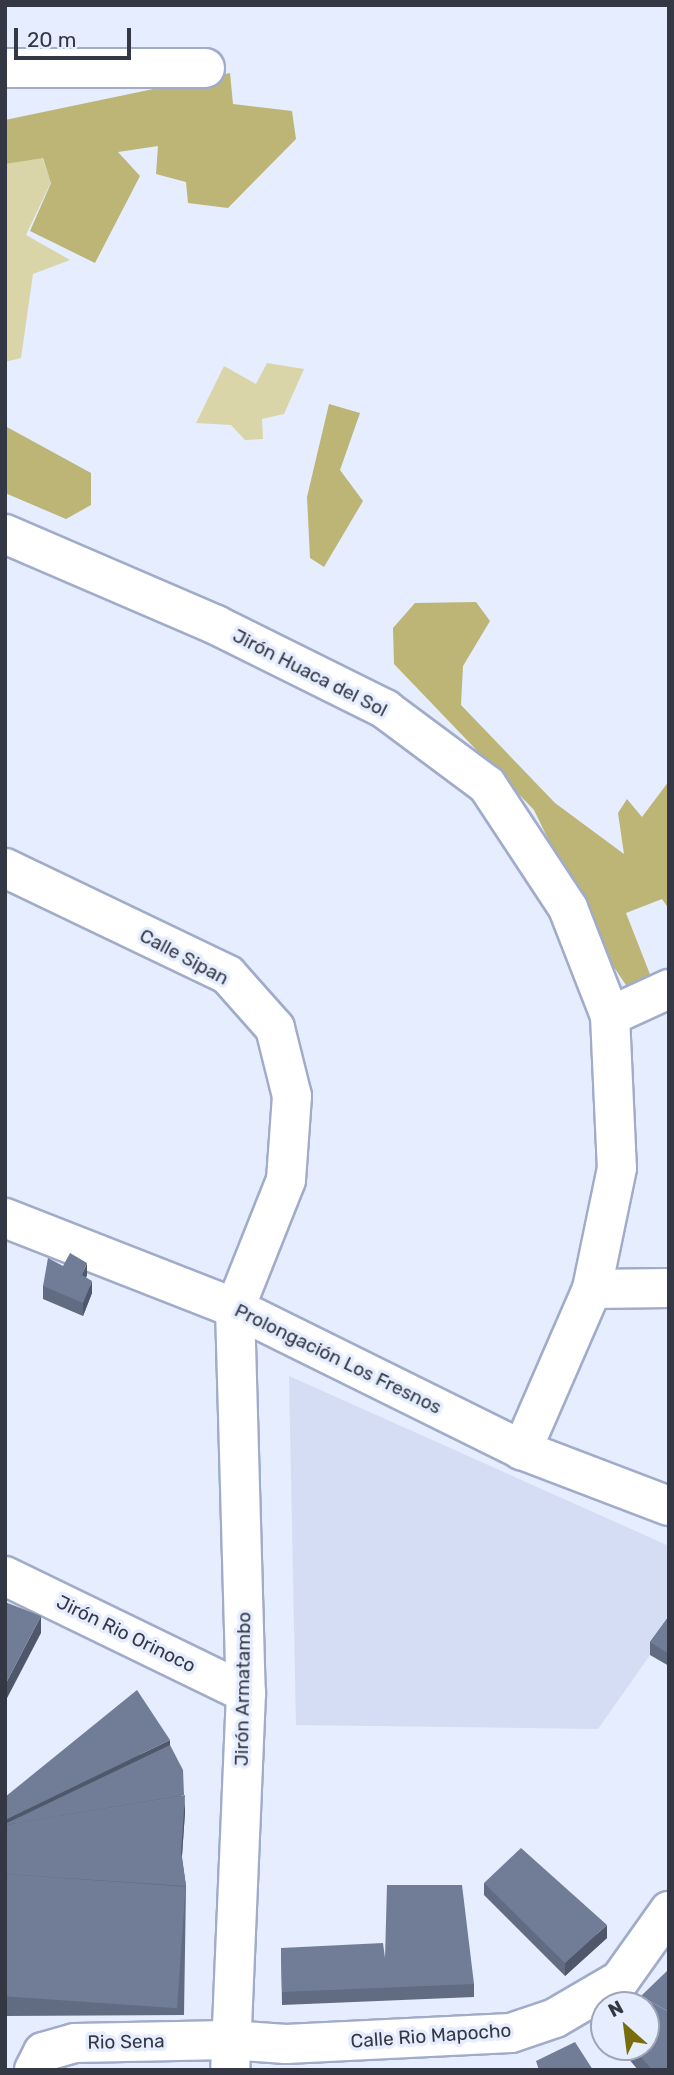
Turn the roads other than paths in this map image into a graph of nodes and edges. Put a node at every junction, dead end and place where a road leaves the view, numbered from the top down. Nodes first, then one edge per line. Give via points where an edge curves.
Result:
1 (5, 68) edge
2 (205, 68) dead end
3 (5, 534) edge
4 (5, 869) edge
5 (669, 989) edge
6 (610, 1016) junction
7 (5, 1218) edge
8 (669, 1288) edge
9 (592, 1289) junction
10 (235, 1308) junction
11 (522, 1450) junction
12 (669, 1506) edge
13 (5, 1576) edge
14 (246, 1693) junction
15 (669, 1911) edge
16 (229, 2055) edge
17 (34, 2070) edge

1 - 2 street
3 - 6 street, Jirón Huaca del Sol via 216,625 385,709 487,785 568,908
4 - 10 street, Calle Sipan via 228,975 275,1028 292,1096 286,1180
5 - 6 street
6 - 9 street, Jirón Huaca del Sol via 617,1168
7 - 10 street, Prolongación Los Fresnos
8 - 9 street
9 - 11 street, Jirón Huaca del Sol
10 - 11 street, Prolongación Los Fresnos
10 - 14 street, Jirón Armatambo
11 - 12 street, Prolongación Los Fresnos
13 - 14 street, Jirón Rio Orinoco
14 - 16 street, Jirón Armatambo
15 - 16 street, Calle Rio Mapocho via 620,1980 555,2018 510,2033 286,2044
16 - 17 street, Rio Sena via 75,2043 43,2052

